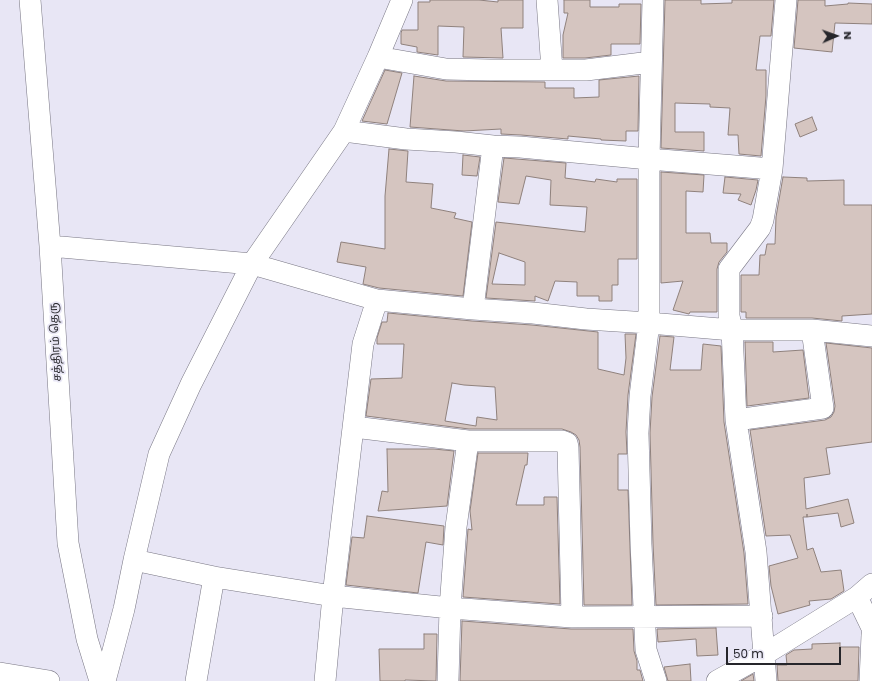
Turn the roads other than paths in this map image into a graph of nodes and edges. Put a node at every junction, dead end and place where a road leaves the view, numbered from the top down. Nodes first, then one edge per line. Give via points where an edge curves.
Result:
1 (30, 0) edge
2 (402, 0) edge
3 (547, 0) edge
4 (654, 0) edge
5 (786, 0) edge
6 (378, 57) junction
7 (651, 62) junction
8 (552, 70) junction
9 (344, 131) junction
10 (493, 146) junction
11 (649, 160) junction
12 (772, 169) junction
13 (50, 246) junction
14 (252, 264) junction
15 (377, 300) junction
16 (473, 309) junction
17 (649, 323) junction
18 (732, 330) junction
19 (812, 330) junction
20 (872, 336) edge
21 (736, 420) junction
22 (354, 427) junction
23 (468, 441) junction
24 (134, 560) junction
25 (214, 577) junction
26 (865, 591) edge
27 (333, 596) junction
28 (450, 608) junction
29 (762, 616) junction
30 (572, 617) junction
31 (644, 617) junction
32 (872, 628) edge
33 (872, 634) edge
34 (765, 654) junction
35 (872, 660) edge
36 (0, 673) edge
37 (49, 681) edge
38 (100, 681) edge
39 (105, 681) edge
40 (196, 681) edge
41 (325, 681) edge
42 (448, 681) edge
43 (656, 681) edge
44 (717, 681) edge
45 (766, 681) edge
46 (870, 681) edge

1 - 13 street, சத்திரம் தெரு
2 - 6 street
3 - 8 street
4 - 7 street
5 - 12 street
6 - 8 street via 446,69
6 - 9 street
7 - 8 street via 586,70
7 - 11 street
9 - 10 street
9 - 14 street
10 - 11 street
10 - 16 street
11 - 12 street
11 - 17 street
12 - 18 street via 764,220 729,269 729,316
13 - 14 street
13 - 38 street, சத்திரம் தெரு via 68,543 87,639
14 - 15 street
14 - 24 street via 191,384 159,454
15 - 16 street
15 - 22 street via 363,344
16 - 17 street
17 - 18 street
17 - 31 street via 638,433
18 - 19 street
18 - 21 street
19 - 20 street
19 - 21 street via 823,408
21 - 29 street via 756,552
22 - 23 street
22 - 27 street
23 - 28 street via 456,527
23 - 30 street via 567,443
24 - 25 street
24 - 39 street
25 - 27 street
25 - 40 street
26 - 32 street
26 - 34 street
27 - 28 street
27 - 41 street
28 - 30 street
28 - 42 street
29 - 31 street
29 - 34 street
30 - 31 street
31 - 43 street via 646,650
33 - 35 street
34 - 44 street
34 - 45 street
35 - 46 street
36 - 37 street

